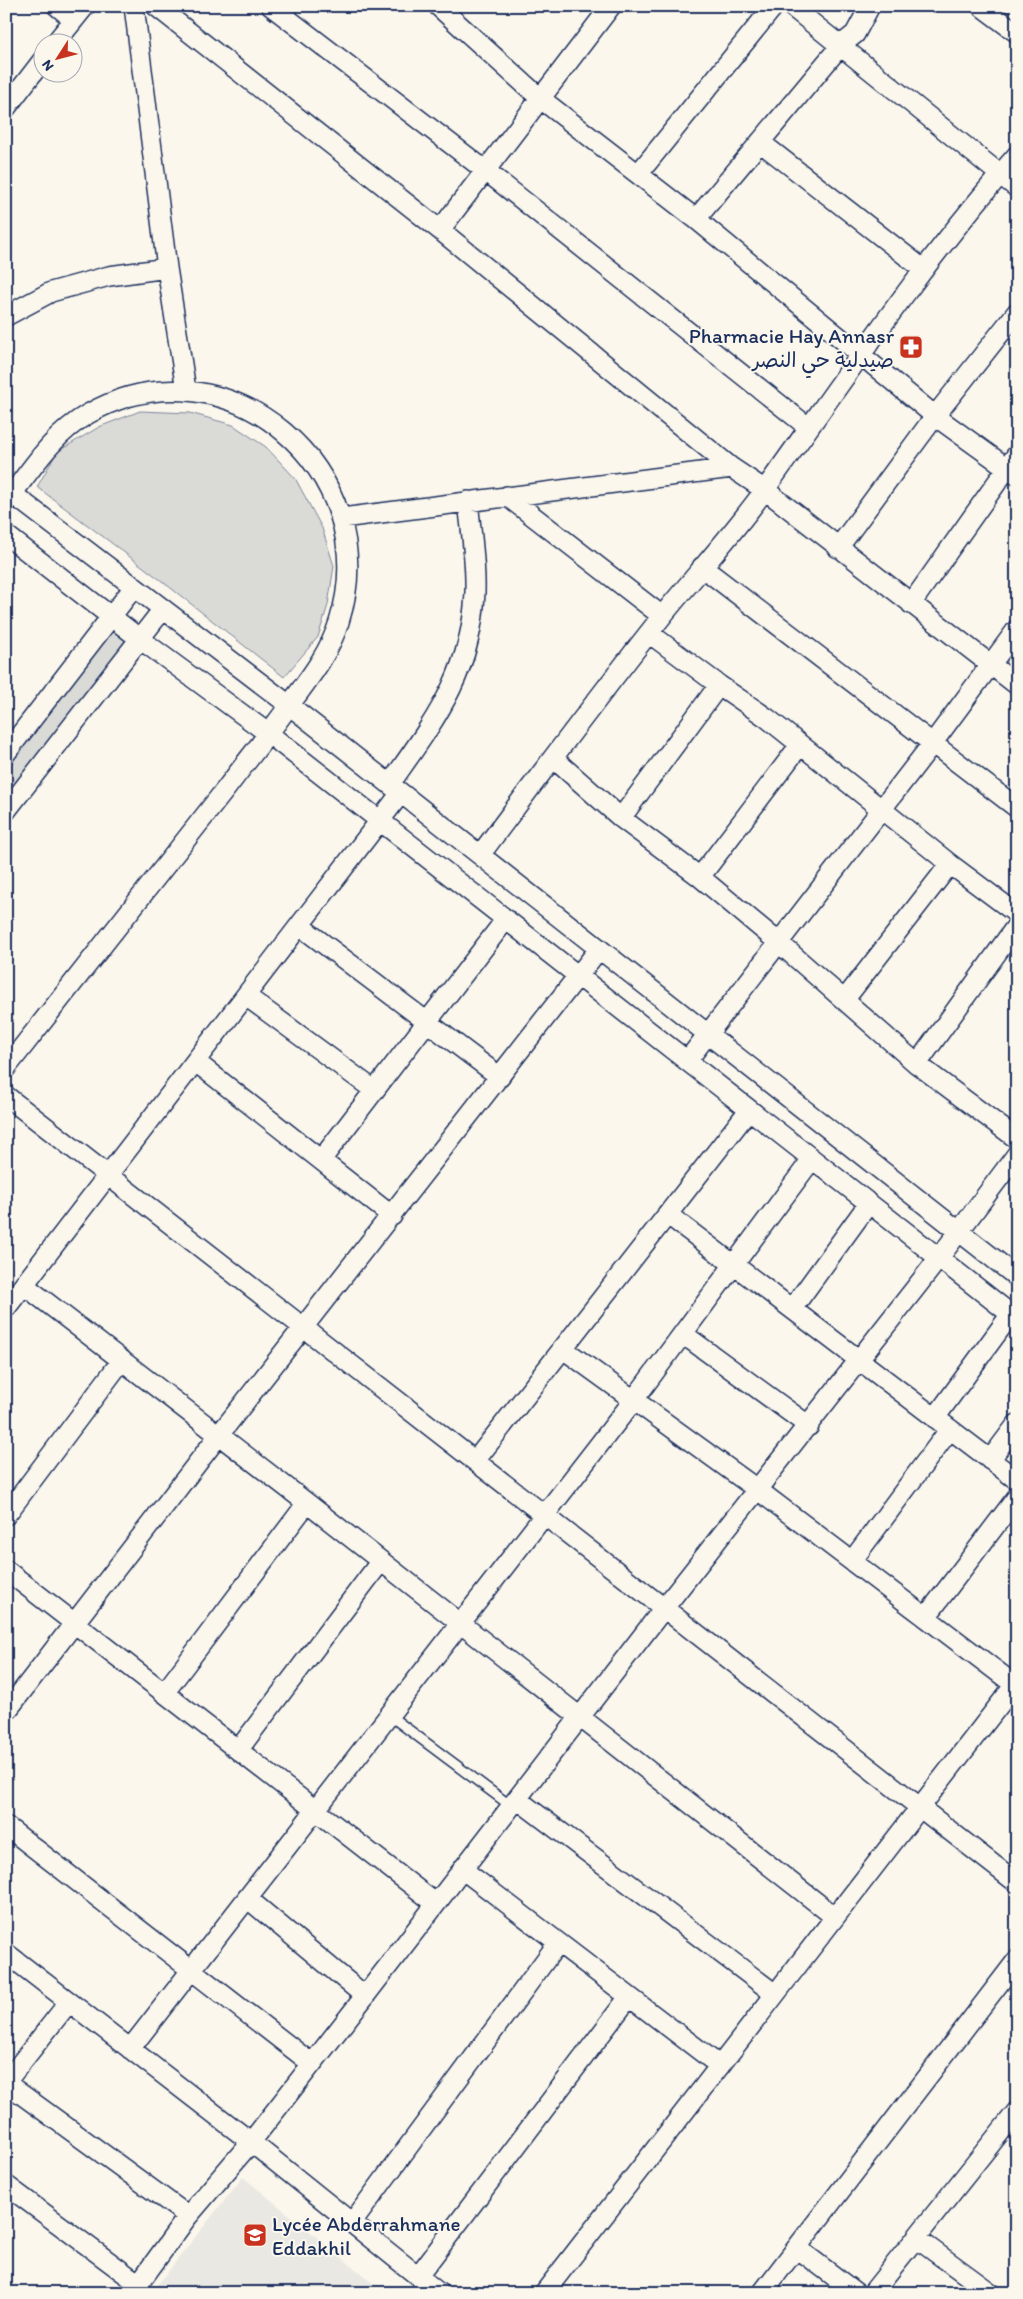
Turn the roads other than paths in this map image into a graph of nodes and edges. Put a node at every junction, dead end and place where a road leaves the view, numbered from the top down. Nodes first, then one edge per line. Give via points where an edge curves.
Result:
1 (57, 6) edge
2 (134, 6) edge
3 (156, 6) edge
4 (271, 6) edge
5 (611, 6) edge
6 (774, 6) edge
7 (791, 6) edge
8 (870, 6) edge
9 (981, 6) edge
10 (448, 9) edge
11 (79, 13) edge
12 (64, 32) edge
13 (1017, 33) edge
14 (841, 45) junction
15 (32, 72) edge
16 (541, 99) junction
17 (8, 102) edge
18 (760, 142) junction
19 (1017, 155) edge
20 (486, 171) junction
21 (639, 173) junction
22 (1000, 174) junction
23 (1017, 188) edge
24 (696, 219) junction
25 (440, 230) junction
26 (167, 268) junction
27 (923, 269) junction
28 (1017, 312) edge
29 (6, 316) edge
30 (862, 356) junction
31 (186, 390) junction
32 (935, 416) junction
33 (808, 427) junction
34 (1013, 465) edge
35 (732, 468) junction
36 (765, 490) junction
37 (8, 495) edge
38 (507, 496) junction
39 (468, 501) junction
40 (342, 518) junction
41 (6, 535) edge
42 (838, 548) junction
43 (702, 567) junction
44 (134, 587) junction
45 (910, 604) junction
46 (163, 609) junction
47 (662, 616) junction
48 (111, 617) junction
49 (1017, 629) edge
50 (649, 633) junction
51 (140, 639) junction
52 (990, 664) junction
53 (718, 685) junction
54 (1017, 685) edge
55 (290, 705) junction
56 (268, 734) junction
57 (932, 744) junction
58 (800, 745) junction
59 (6, 753) edge
60 (553, 758) junction
61 (396, 788) junction
62 (1017, 808) edge
63 (881, 810) junction
64 (6, 811) edge
65 (621, 818) junction
66 (379, 821) junction
67 (480, 855) junction
68 (950, 864) junction
69 (700, 878) junction
70 (1017, 914) edge
71 (506, 919) junction
72 (1017, 925) edge
73 (300, 926) junction
74 (778, 942) junction
75 (599, 949) junction
76 (578, 976) junction
77 (246, 996) junction
78 (845, 999) junction
79 (426, 1021) junction
80 (708, 1034) junction
81 (687, 1061) junction
82 (196, 1062) junction
83 (917, 1064) junction
84 (6, 1068) edge
85 (500, 1077) junction
86 (374, 1090) junction
87 (6, 1096) edge
88 (749, 1110) junction
89 (1017, 1139) edge
90 (1017, 1154) edge
91 (812, 1159) junction
92 (321, 1160) junction
93 (108, 1175) junction
94 (869, 1203) junction
95 (667, 1214) junction
96 (392, 1216) junction
97 (958, 1232) junction
98 (939, 1258) junction
99 (734, 1264) junction
100 (1017, 1277) edge
101 (24, 1285) junction
102 (6, 1308) edge
103 (792, 1309) junction
104 (1014, 1317) edge
105 (304, 1327) junction
106 (683, 1334) junction
107 (562, 1348) junction
108 (122, 1360) junction
109 (859, 1360) junction
110 (633, 1401) junction
111 (942, 1424) junction
112 (1017, 1424) edge
113 (809, 1426) junction
114 (219, 1435) junction
115 (990, 1460) junction
116 (475, 1461) junction
117 (1017, 1480) edge
118 (758, 1490) junction
119 (1017, 1496) edge
120 (307, 1503) junction
121 (6, 1515) edge
122 (545, 1515) junction
123 (381, 1561) junction
124 (852, 1561) junction
125 (6, 1570) edge
126 (664, 1608) junction
127 (926, 1617) junction
128 (77, 1623) junction
129 (461, 1623) junction
130 (1016, 1683) edge
131 (165, 1692) junction
132 (6, 1712) edge
133 (389, 1715) junction
134 (582, 1717) junction
135 (239, 1749) junction
136 (514, 1802) junction
137 (920, 1808) junction
138 (316, 1809) junction
139 (6, 1826) edge
140 (462, 1869) junction
141 (1017, 1883) edge
142 (246, 1898) junction
143 (435, 1903) junction
144 (835, 1917) junction
145 (558, 1943) junction
146 (6, 1954) edge
147 (1017, 1960) edge
148 (191, 1970) junction
149 (776, 1994) junction
150 (365, 1996) junction
151 (630, 1997) junction
152 (69, 2002) junction
153 (130, 2049) junction
154 (311, 2063) junction
155 (720, 2066) junction
156 (6, 2082) edge
157 (1017, 2111) edge
158 (251, 2142) junction
159 (6, 2185) edge
160 (188, 2216) junction
161 (352, 2223) junction
162 (916, 2238) junction
163 (798, 2248) junction
164 (418, 2276) junction
165 (136, 2289) edge
166 (439, 2293) edge
167 (544, 2293) edge
168 (762, 2293) edge
169 (856, 2293) edge
170 (872, 2293) edge
171 (991, 2293) edge

1 - 11 street
2 - 26 street
3 - 25 street
4 - 20 street
5 - 16 street
6 - 21 street
7 - 14 street
8 - 14 street via 855,34
9 - 13 street
10 - 16 street
11 - 12 street
14 - 18 street
14 - 22 street
15 - 17 street
16 - 20 street
16 - 21 street
18 - 24 street
18 - 27 street
19 - 22 street
20 - 25 street
20 - 33 street
21 - 24 street
22 - 23 street
22 - 27 street
24 - 30 street
25 - 35 street
26 - 29 street via 109,276 59,289
26 - 31 street
27 - 30 street
28 - 32 street
30 - 32 street
30 - 33 street
31 - 37 street via 160,390 136,395 89,413 51,444
31 - 40 street via 240,405 285,433 319,470
32 - 34 street
32 - 42 street
33 - 36 street
34 - 45 street
35 - 36 street
35 - 38 street
36 - 42 street
36 - 43 street
37 - 44 street
38 - 39 street
38 - 47 street
39 - 40 street
39 - 61 street via 475,592 467,646 459,675 447,700
40 - 55 street via 349,572 339,624 315,672
41 - 48 street
42 - 45 street
43 - 47 street
43 - 57 street
44 - 46 street
44 - 48 street
45 - 52 street
46 - 51 street
46 - 55 street
47 - 50 street
48 - 51 street
48 - 59 street
49 - 52 street
50 - 53 street
50 - 60 street
51 - 56 street
51 - 64 street
52 - 54 street
52 - 57 street
53 - 58 street
53 - 65 street
55 - 56 street
55 - 61 street
56 - 66 street
56 - 84 street
57 - 62 street
57 - 63 street
58 - 63 street
58 - 69 street
60 - 65 street
60 - 67 street
61 - 66 street
61 - 67 street
63 - 68 street
63 - 74 street
65 - 69 street
66 - 71 street
66 - 73 street
67 - 75 street
68 - 70 street
68 - 78 street
69 - 74 street
71 - 76 street
71 - 79 street
72 - 83 street
73 - 77 street
73 - 79 street
74 - 78 street
74 - 80 street
75 - 76 street
75 - 80 street
76 - 81 street
76 - 85 street
77 - 82 street
77 - 86 street
78 - 83 street
79 - 85 street
79 - 86 street
80 - 81 street
80 - 97 street
81 - 88 street
82 - 92 street
82 - 93 street
83 - 89 street
85 - 96 street
86 - 92 street
87 - 93 street
88 - 91 street
88 - 95 street
90 - 97 street
91 - 94 street
91 - 99 street
92 - 96 street
93 - 101 street
93 - 105 street
94 - 98 street
94 - 103 street
95 - 99 street
95 - 107 street
96 - 105 street
97 - 98 street
97 - 100 street
98 - 104 street
98 - 109 street
99 - 103 street
99 - 106 street
101 - 102 street
101 - 108 street
103 - 109 street
104 - 111 street
105 - 114 street
105 - 116 street
106 - 110 street
106 - 113 street
107 - 110 street
107 - 116 street
108 - 114 street
108 - 121 street
109 - 111 street
109 - 113 street
110 - 118 street
110 - 122 street
111 - 115 street
111 - 124 street
112 - 115 street
113 - 118 street
114 - 120 street
114 - 128 street
115 - 117 street
116 - 122 street
118 - 124 street
118 - 126 street
119 - 127 street
120 - 123 street
120 - 131 street
122 - 126 street
122 - 129 street
123 - 129 street
123 - 135 street
124 - 127 street
125 - 128 street
126 - 134 street
126 - 137 street
127 - 130 street
128 - 131 street
128 - 132 street
129 - 133 street
129 - 134 street
130 - 137 street
131 - 135 street
133 - 136 lane
133 - 138 street
134 - 136 street
134 - 144 street
135 - 138 street
136 - 140 street
136 - 149 street
137 - 141 street
137 - 144 street
138 - 142 street
138 - 143 street
139 - 148 street
140 - 143 street
140 - 145 street
142 - 148 street
142 - 150 street
143 - 150 street
144 - 149 street
145 - 151 street
145 - 161 street
146 - 152 street
147 - 163 street
148 - 153 street
148 - 154 street
149 - 155 street
150 - 154 street
151 - 155 street
151 - 164 street
152 - 153 street
152 - 156 street
153 - 158 street
154 - 158 street
155 - 167 street
156 - 160 street
157 - 162 street
158 - 160 street
158 - 161 street
159 - 165 street
160 - 165 street
161 - 164 street
162 - 170 street
162 - 171 street
163 - 168 street
163 - 169 street
164 - 166 street

